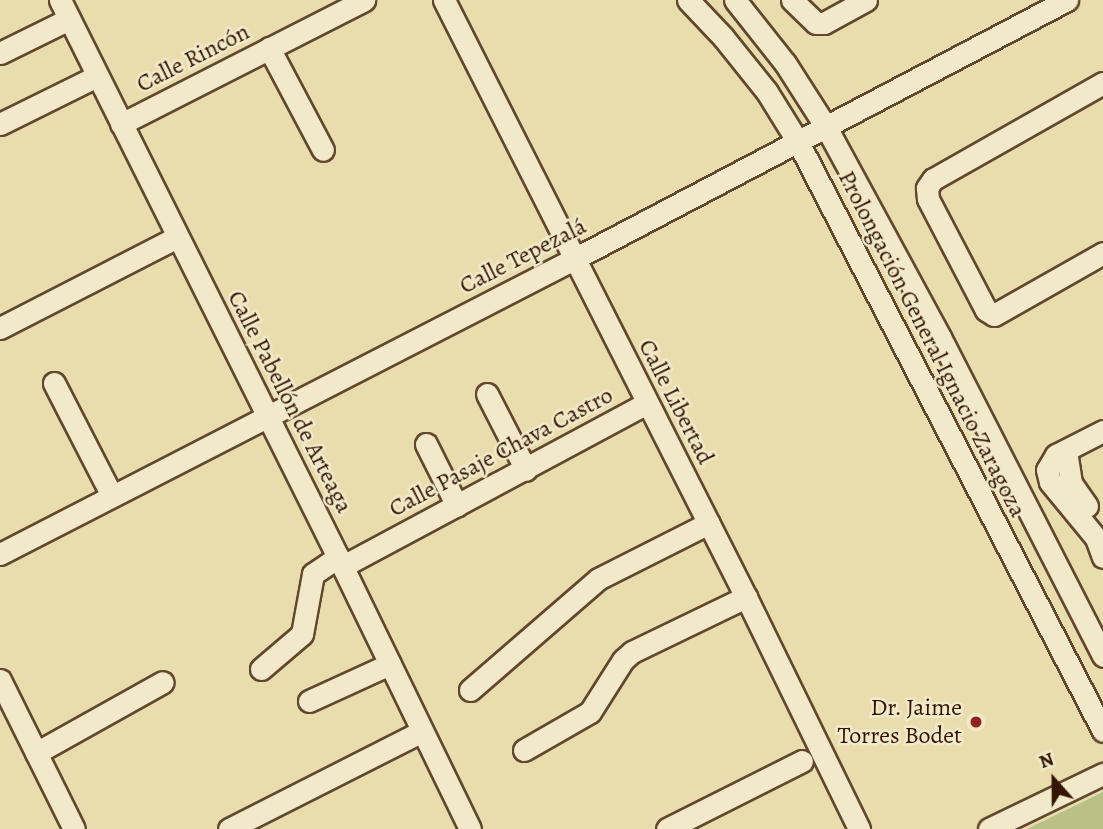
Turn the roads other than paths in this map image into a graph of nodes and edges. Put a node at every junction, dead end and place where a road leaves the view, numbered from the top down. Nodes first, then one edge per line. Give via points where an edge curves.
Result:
1 (364, 0) edge
2 (444, 0) edge
3 (688, 0) edge
4 (735, 0) edge
5 (792, 0) edge
6 (866, 0) edge
7 (1067, 0) edge
8 (64, 9) edge
9 (269, 48) junction
10 (0, 52) edge
11 (97, 76) junction
12 (1103, 83) edge
13 (0, 124) edge
14 (121, 124) junction
15 (827, 127) junction
16 (798, 142) junction
17 (323, 150) dead end
18 (177, 237) junction
19 (1103, 253) edge
20 (575, 259) junction
21 (0, 328) edge
22 (54, 383) dead end
23 (487, 394) dead end
24 (646, 404) junction
25 (268, 416) junction
26 (1100, 439) edge
27 (426, 444) dead end
28 (1066, 451) junction
29 (526, 470) junction
30 (111, 496) junction
31 (457, 506) junction
32 (709, 523) junction
33 (1103, 526) edge
34 (0, 554) edge
35 (1103, 557) edge
36 (341, 562) junction
37 (746, 597) junction
38 (1103, 656) edge
39 (390, 664) junction
40 (261, 669) dead end
41 (0, 680) edge
42 (163, 682) dead end
43 (470, 690) dead end
44 (309, 701) dead end
45 (422, 731) junction
46 (1103, 731) edge
47 (524, 750) dead end
48 (36, 753) junction
49 (802, 761) dead end
50 (1103, 774) edge
51 (74, 829) edge
52 (229, 829) edge
53 (470, 829) edge
54 (667, 829) edge
55 (859, 829) edge
56 (989, 829) edge

1 - 9 street, Calle Rincón
2 - 20 street, Calle Libertad
3 - 16 street, Prolongación General Ignacio Zaragoza via 767,92
4 - 15 street, Prolongación General Ignacio Zaragoza
5 - 6 street via 816,23
7 - 15 street, Calle Tepezalá
8 - 10 street
8 - 11 street, Calle Pabellón de Arteaga
9 - 14 street, Calle Rincón
9 - 17 street
11 - 13 street
11 - 14 street, Calle Pabellón de Arteaga
12 - 19 street via 933,179 927,188 928,199 986,310 993,315
14 - 18 street, Calle Pabellón de Arteaga
15 - 16 street, Calle Tepezalá
15 - 38 street, Prolongación General Ignacio Zaragoza
16 - 20 street, Calle Tepezalá
16 - 46 street, Prolongación General Ignacio Zaragoza
18 - 21 street
18 - 25 street, Calle Pabellón de Arteaga
20 - 24 street, Calle Libertad
20 - 25 street, Calle Tepezalá
22 - 30 street
23 - 29 street
24 - 29 street, Calle Pasaje Chava Castro
24 - 32 street, Calle Libertad
25 - 30 street, Calle Tepezalá
25 - 36 street, Calle Pabellón de Arteaga
26 - 28 street
27 - 31 street
28 - 33 street via 1071,484
28 - 35 street via 1049,464 1050,482 1096,538
29 - 31 street, Calle Pasaje Chava Castro
30 - 34 street, Calle Tepezalá
31 - 36 street, Calle Pasaje Chava Castro
32 - 37 street, Calle Libertad
32 - 43 street via 598,579
36 - 39 street, Calle Pabellón de Arteaga
36 - 40 street, Calle Pasaje Chava Castro via 313,574 302,634
37 - 47 street via 632,652 590,712
37 - 55 street, Calle Libertad
39 - 44 street
39 - 45 street, Calle Pabellón de Arteaga
41 - 48 street
42 - 48 street
45 - 52 street
45 - 53 street, Calle Pabellón de Arteaga
48 - 51 street
49 - 54 street
50 - 56 street

